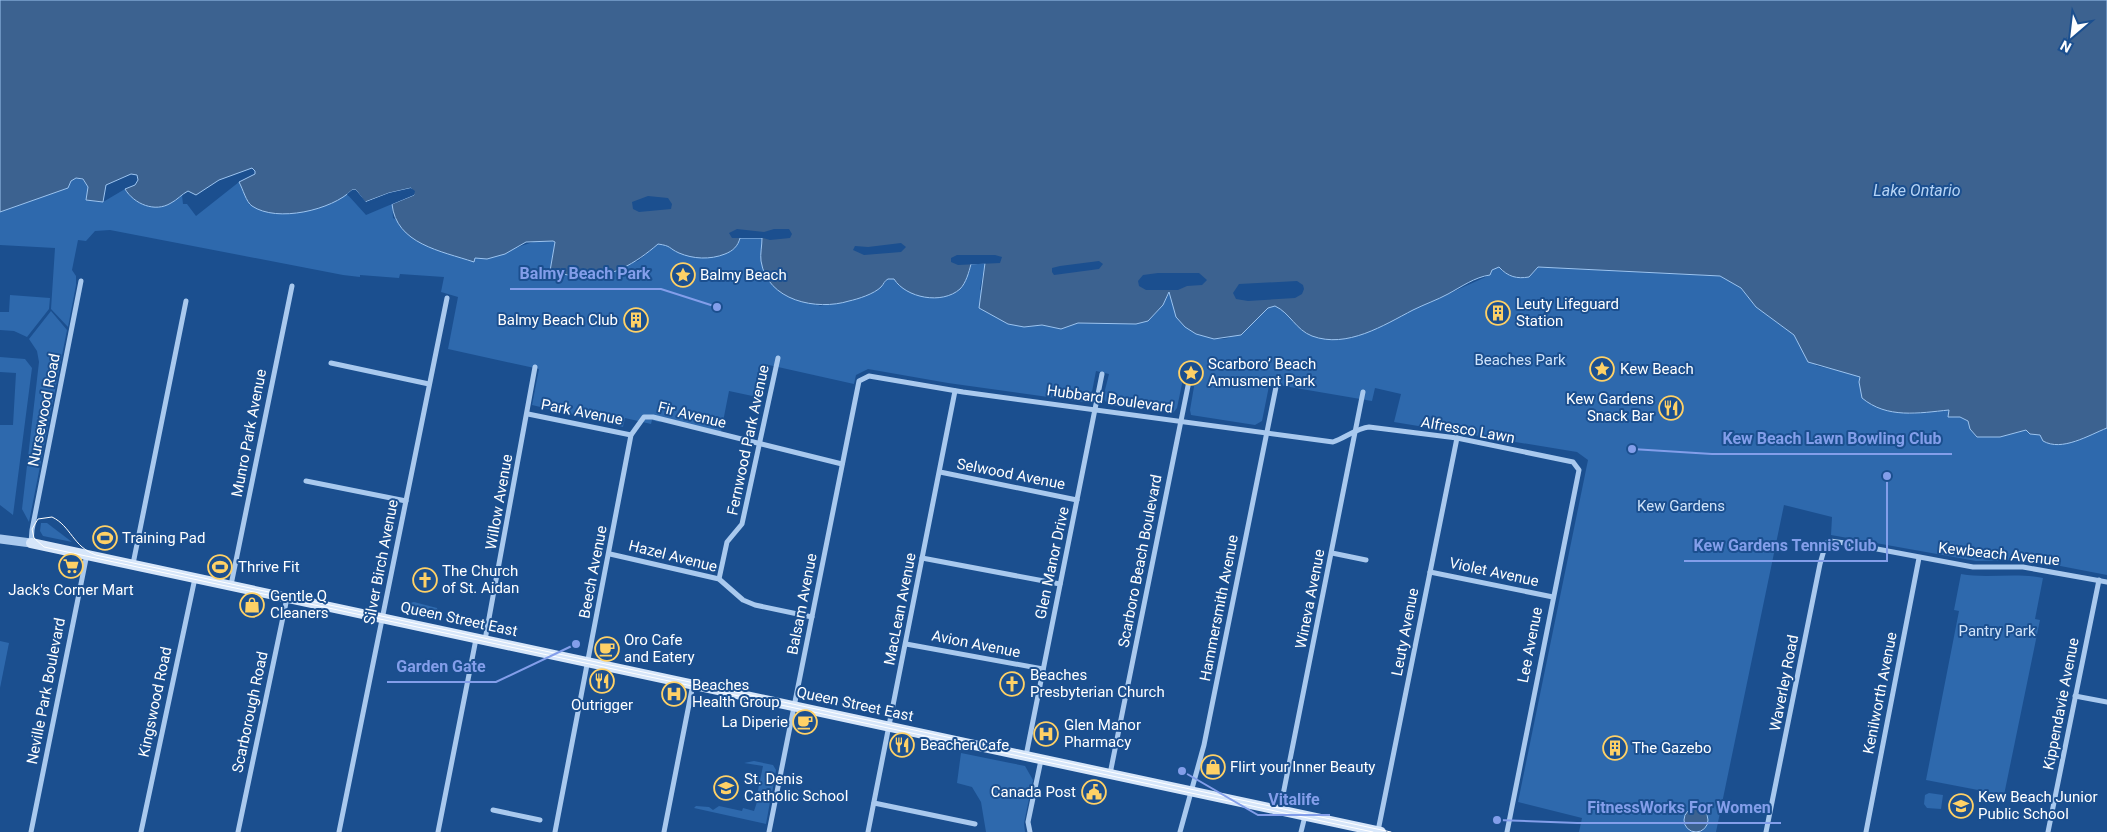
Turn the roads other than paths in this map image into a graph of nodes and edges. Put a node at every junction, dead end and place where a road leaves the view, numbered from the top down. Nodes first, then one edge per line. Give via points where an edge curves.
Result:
1 (82, 281) dead end
2 (292, 286) dead end
3 (447, 298) dead end
4 (186, 301) dead end
5 (778, 358) dead end
6 (331, 364) dead end
7 (535, 367) dead end
8 (1102, 374) dead end
9 (859, 381) joint
10 (1189, 382) dead end
11 (429, 384) junction
12 (1276, 387) dead end
13 (955, 391) junction
14 (1363, 392) dead end
15 (1095, 410) junction
16 (528, 414) junction
17 (1180, 422) junction
18 (1356, 431) junction
19 (1267, 433) junction
20 (631, 435) junction
21 (1457, 438) junction
22 (761, 445) junction
23 (842, 464) junction
24 (1576, 464) joint
25 (940, 472) junction
26 (306, 481) dead end
27 (406, 500) junction
28 (1077, 500) junction
29 (0, 539) edge
30 (1830, 541) joint
31 (31, 543) junction
32 (1332, 553) junction
33 (87, 554) junction
34 (610, 554) junction
35 (922, 558) junction
36 (1919, 558) junction
37 (1366, 560) dead end
38 (133, 564) junction
39 (1430, 572) junction
40 (195, 577) junction
41 (719, 579) junction
42 (2098, 580) junction
43 (2107, 582) edge
44 (1060, 584) junction
45 (231, 585) junction
46 (1553, 597) junction
47 (287, 598) junction
48 (812, 617) junction
49 (383, 618) junction
50 (481, 639) junction
51 (906, 644) junction
52 (588, 662) junction
53 (1043, 669) junction
54 (693, 684) junction
55 (2075, 696) junction
56 (2107, 702) edge
57 (795, 706) junction
58 (889, 727) junction
59 (1026, 756) junction
60 (1041, 760) junction
61 (1110, 774) junction
62 (1191, 792) junction
63 (874, 803) junction
64 (494, 810) dead end
65 (1280, 811) junction
66 (1305, 816) junction
67 (540, 820) dead end
68 (975, 824) dead end
69 (31, 832) edge
70 (141, 832) edge
71 (238, 832) edge
72 (340, 832) edge
73 (438, 832) edge
74 (555, 832) edge
75 (664, 832) edge
76 (769, 832) edge
77 (868, 832) edge
78 (1030, 832) edge
79 (1180, 832) edge
80 (1301, 832) edge
81 (1380, 832) edge
82 (1507, 832) edge
83 (1766, 832) edge
84 (1866, 832) edge
85 (2048, 832) edge

1 - 31 street, Nursewood Road
2 - 45 street, Munro Park Avenue
3 - 11 street, Silver Birch Avenue
4 - 38 street
5 - 22 street, Fernwood Park Avenue
6 - 11 street
7 - 16 street, Willow Avenue
8 - 15 street, Glen Manor Drive
9 - 13 street, Hubbard Boulevard via 869,376
9 - 23 street, Balsam Avenue
10 - 17 street, Scarboro Beach Boulevard
11 - 27 street, Silver Birch Avenue
12 - 19 street, Hammersmith Avenue
13 - 15 street, Hubbard Boulevard
13 - 25 street, MacLean Avenue
14 - 18 street, Wineva Avenue
15 - 17 street, Hubbard Boulevard
15 - 28 street, Glen Manor Drive
16 - 20 street, Park Avenue
16 - 50 street, Willow Avenue
17 - 19 street, Hubbard Boulevard
17 - 61 street, Scarboro Beach Boulevard
18 - 19 street, Hubbard Boulevard via 1333,442
18 - 21 street, Alfresco Lawn via 1369,426
18 - 32 street, Wineva Avenue
19 - 62 street, Hammersmith Avenue via 1204,745
20 - 22 street, Fir Avenue via 644,417 653,417
20 - 34 street, Beech Avenue
21 - 24 street, Alfresco Lawn
21 - 39 street, Leuty Avenue
22 - 23 street, Fir Avenue
22 - 41 street, Fernwood Park Avenue via 742,524 727,542
23 - 48 street, Balsam Avenue
24 - 46 street, Lee Avenue via 1579,470
25 - 28 street, Selwood Avenue
25 - 35 street, MacLean Avenue
26 - 27 street
27 - 49 street, Silver Birch Avenue
28 - 44 street, Glen Manor Drive
29 - 31 street, Queen Street East
30 - 36 street, Kewbeach Avenue
30 - 83 street, Waverley Road via 1822,554
31 - 33 main road, Queen Street East
32 - 37 street
32 - 65 street, Wineva Avenue
33 - 38 main road, Queen Street East
33 - 69 street, Neville Park Boulevard
34 - 41 street, Hazel Avenue
34 - 52 street, Beech Avenue
35 - 44 street
35 - 51 street, MacLean Avenue
36 - 42 street, Kewbeach Avenue via 1988,568 2031,568
36 - 84 street, Kenilworth Avenue
38 - 40 main road, Queen Street East
39 - 46 street, Violet Avenue
39 - 81 street, Leuty Avenue
40 - 45 main road, Queen Street East
40 - 70 street, Kingswood Road
41 - 48 street, Hazel Avenue via 743,600 755,605
42 - 43 street, Kewbeach Avenue
42 - 55 street, Kippendavie Avenue
44 - 53 street, Glen Manor Drive
45 - 47 main road, Queen Street East
46 - 82 street, Lee Avenue
47 - 49 main road, Queen Street East
47 - 71 street, Scarborough Road
48 - 57 street, Balsam Avenue
49 - 50 main road, Queen Street East
49 - 72 street, Silver Birch Avenue
50 - 52 main road, Queen Street East
50 - 73 street, Willow Avenue
51 - 53 street, Avion Avenue
51 - 58 street, MacLean Avenue
52 - 54 main road, Queen Street East
52 - 74 street, Beech Avenue
53 - 59 street, Glen Manor Drive
54 - 57 main road, Queen Street East
54 - 75 street
55 - 56 street
55 - 85 street, Kippendavie Avenue
57 - 58 main road, Queen Street East
57 - 76 street, Balsam Avenue
58 - 59 main road, Queen Street East
58 - 63 street, MacLean Avenue
59 - 60 main road, Queen Street East
60 - 61 main road, Queen Street East
60 - 78 street via 1028,822
61 - 62 main road, Queen Street East
62 - 65 main road, Queen Street East
62 - 79 street, Hammersmith Avenue
63 - 68 street
63 - 77 street, MacLean Avenue
64 - 67 street
65 - 66 main road, Queen Street East
66 - 80 street
66 - 81 main road, Queen Street East

